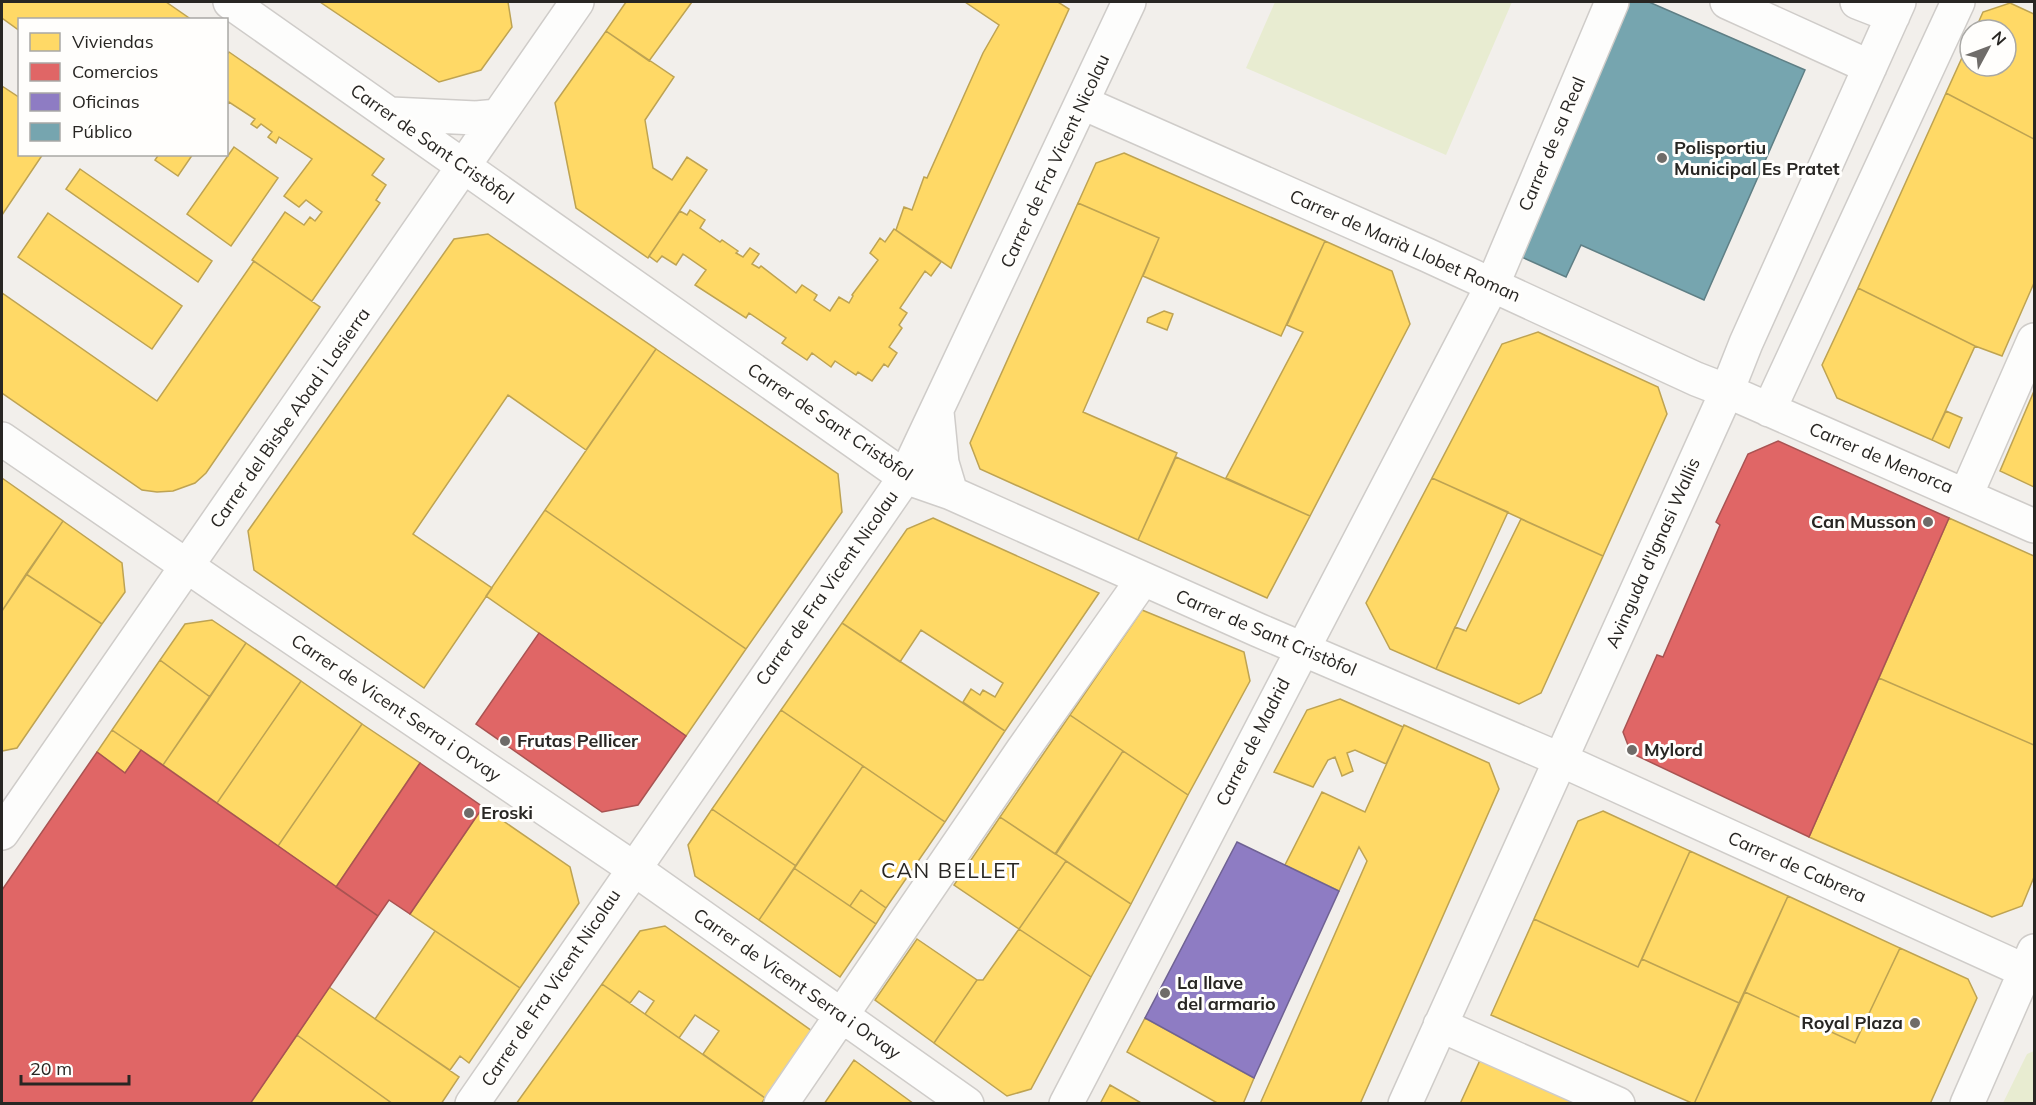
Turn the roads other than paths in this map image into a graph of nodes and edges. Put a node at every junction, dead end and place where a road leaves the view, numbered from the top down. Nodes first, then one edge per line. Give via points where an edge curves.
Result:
1 (230, 2) edge
2 (577, 2) edge
3 (1129, 2) edge
4 (1612, 2) edge
5 (1727, 2) edge
6 (1857, 2) edge
7 (1958, 2) edge
8 (1896, 9) edge
9 (1870, 67) junction
10 (1083, 103) junction
11 (389, 114) junction
12 (498, 116) junction
13 (464, 166) junction
14 (1492, 286) junction
15 (2034, 340) edge
16 (1727, 391) junction
17 (1769, 410) junction
18 (937, 412) junction
19 (2, 439) edge
20 (905, 477) junction
21 (951, 493) junction
22 (1966, 495) junction
23 (2034, 526) edge
24 (187, 566) junction
25 (1143, 579) junction
26 (1302, 649) junction
27 (1559, 759) junction
28 (7, 812) edge
29 (633, 868) junction
30 (2032, 966) edge
31 (842, 1016) junction
32 (1440, 1025) junction
33 (472, 1104) edge
34 (781, 1104) edge
35 (967, 1104) edge
36 (1066, 1104) edge
37 (1405, 1104) edge
38 (1618, 1104) edge
39 (1967, 1104) edge

1 - 11 street, Carrer de Sant Cristòfol
2 - 12 street, Carrer del Bisbe Abad i Lasierra
3 - 10 street, Carrer de Fra Vicent Nicolau
4 - 14 street, Carrer de sa Real
5 - 9 street
6 - 8 street
7 - 17 street
8 - 9 street, Avinguda d'Ignasi Wallis
9 - 16 street, Avinguda d'Ignasi Wallis
10 - 14 street, Carrer de Marià Llobet Roman
10 - 18 street, Carrer de Fra Vicent Nicolau
11 - 12 street
11 - 13 street, Carrer de Sant Cristòfol
12 - 13 street, Carrer del Bisbe Abad i Lasierra
13 - 20 street, Carrer de Sant Cristòfol
13 - 24 street, Carrer del Bisbe Abad i Lasierra
14 - 16 street, Carrer de Marià Llobet Roman
14 - 26 street, Carrer de Madrid
15 - 22 street
16 - 17 street, Carrer de Menorca
16 - 27 street, Avinguda d'Ignasi Wallis
17 - 22 street, Carrer de Menorca
18 - 20 street, Carrer de Fra Vicent Nicolau
18 - 21 street via 942,463
19 - 24 street, Carrer de Vicent Serra i Orvay
20 - 21 street, Carrer de Sant Cristòfol
20 - 29 street, Carrer de Fra Vicent Nicolau
21 - 25 street, Carrer de Sant Cristòfol
22 - 23 street, Carrer de Menorca
24 - 28 street, Carrer del Bisbe Abad i Lasierra
24 - 29 street, Carrer de Vicent Serra i Orvay
25 - 26 street, Carrer de Sant Cristòfol
25 - 31 street
26 - 27 street, Carrer de Sant Cristòfol
26 - 36 street, Carrer de Madrid
27 - 30 street, Carrer de Cabrera
27 - 32 street, Avinguda d'Ignasi Wallis
29 - 31 street, Carrer de Vicent Serra i Orvay
29 - 33 street, Carrer de Fra Vicent Nicolau
30 - 39 street
31 - 34 street
31 - 35 street, Carrer de Vicent Serra i Orvay
32 - 37 street, Avinguda d'Ignasi Wallis
32 - 38 street

